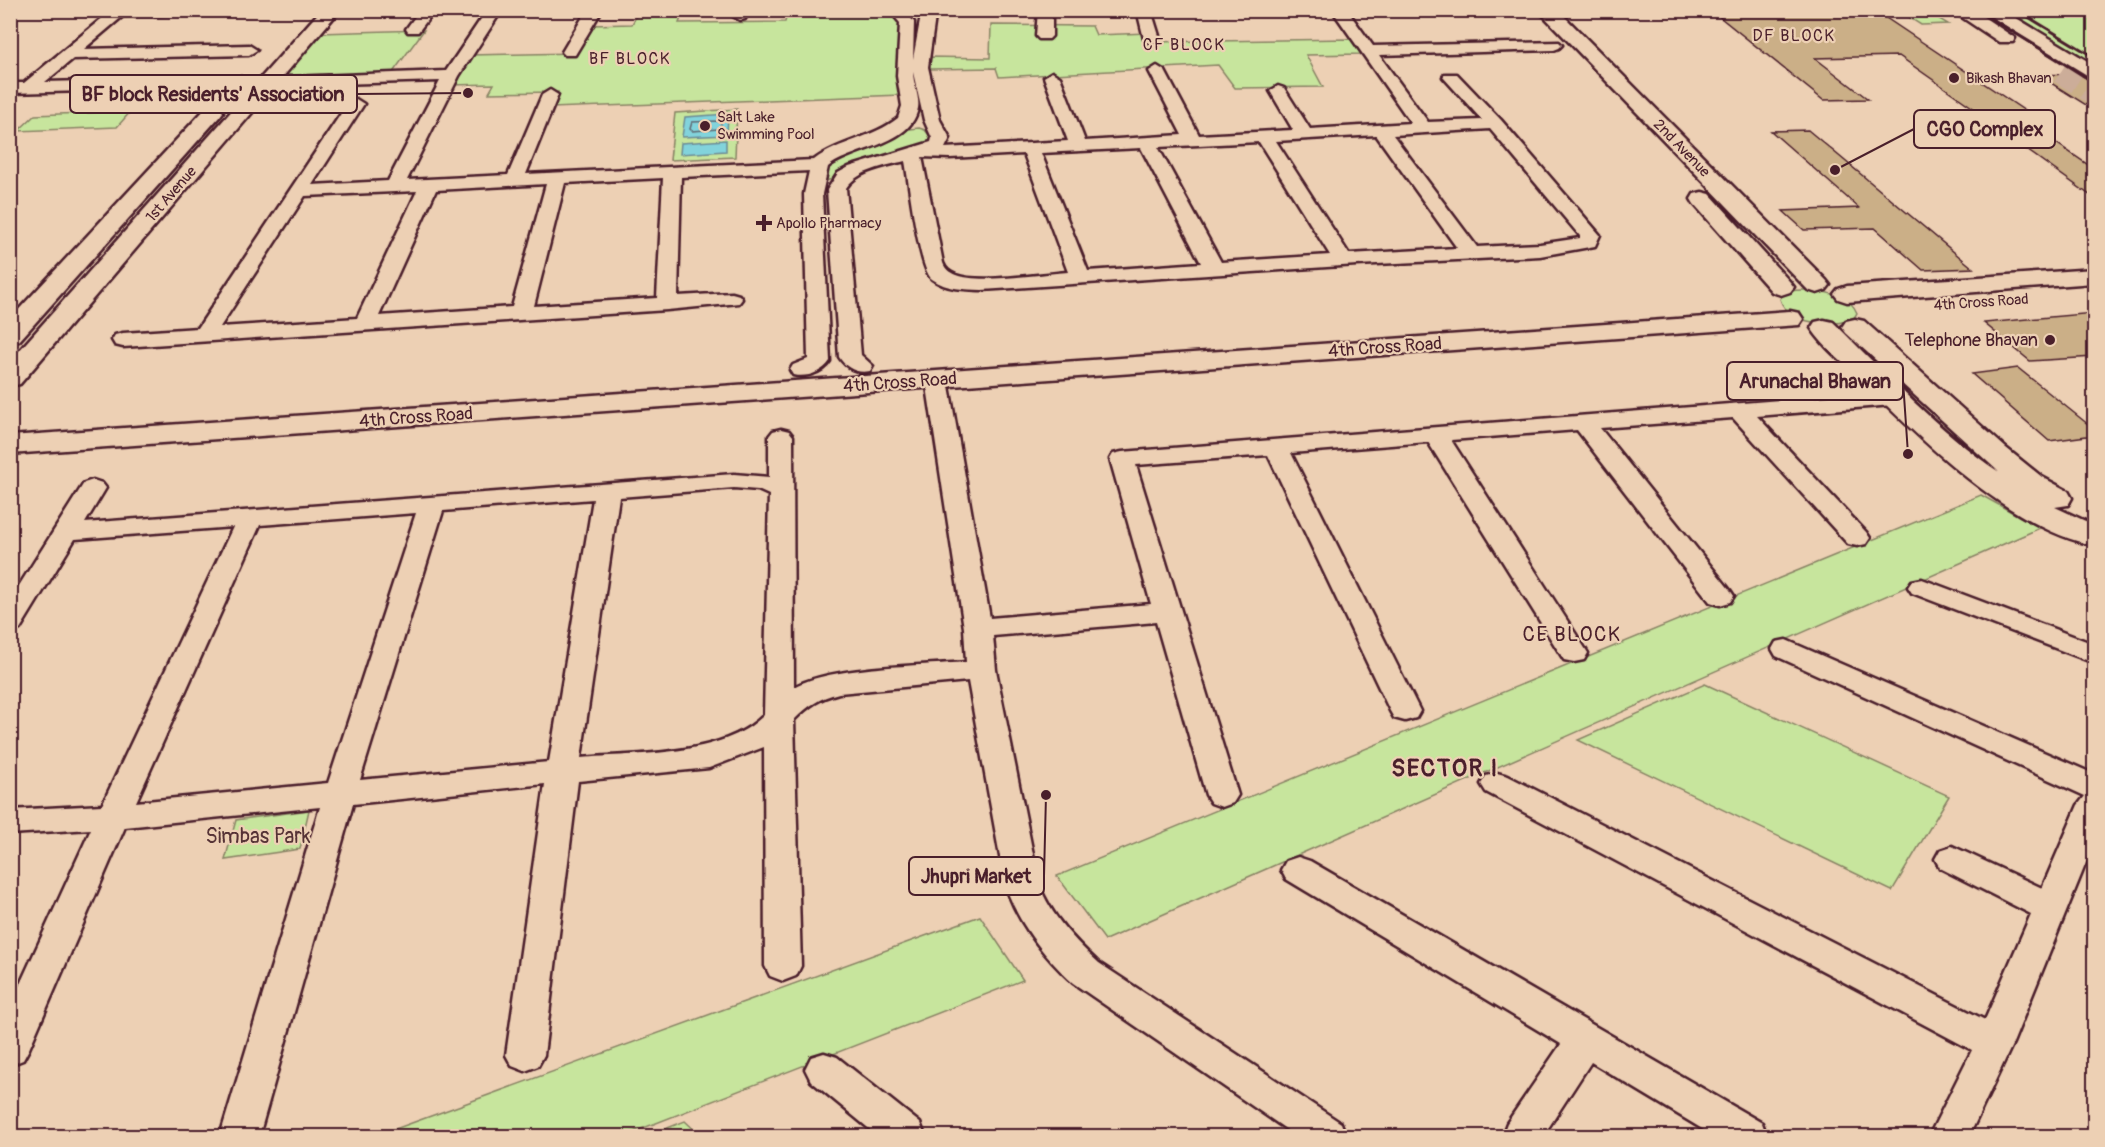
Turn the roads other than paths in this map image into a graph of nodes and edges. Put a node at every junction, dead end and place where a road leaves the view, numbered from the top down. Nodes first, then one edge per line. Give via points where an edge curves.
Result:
1 (192, 10) edge
2 (305, 10) edge
3 (331, 10) edge
4 (428, 10) edge
5 (495, 10) edge
6 (595, 10) edge
7 (929, 10) edge
8 (1045, 10) edge
9 (1144, 10) edge
10 (1339, 10) edge
11 (1960, 10) edge
12 (1990, 10) edge
13 (121, 11) edge
14 (901, 11) edge
15 (413, 29) dead end
16 (1550, 30) edge
17 (1044, 36) dead end
18 (1152, 39) dead end
19 (249, 50) dead end
20 (1367, 51) junction
21 (570, 52) dead end
22 (70, 54) junction
23 (1576, 68) junction
24 (1604, 68) junction
25 (1157, 71) dead end
26 (2060, 73) tunnel mouth
27 (2094, 73) tunnel mouth
28 (451, 76) junction
29 (1052, 77) dead end
30 (1451, 77) dead end
31 (269, 81) junction
32 (241, 82) junction
33 (28, 87) junction
34 (10, 88) edge
35 (1278, 92) dead end
36 (550, 94) dead end
37 (356, 104) dead end
38 (241, 114) junction
39 (210, 115) junction
40 (906, 120) junction
41 (932, 120) junction
42 (1495, 124) junction
43 (1423, 128) junction
44 (1635, 129) dead end
45 (1381, 130) junction
46 (1304, 133) junction
47 (1264, 136) junction
48 (1193, 139) junction
49 (1146, 142) junction
50 (1078, 144) junction
51 (1030, 148) junction
52 (918, 153) junction
53 (819, 165) junction
54 (672, 171) junction
55 (556, 177) junction
56 (515, 179) junction
57 (1684, 181) dead end
58 (430, 183) junction
59 (395, 185) junction
60 (814, 185) junction
61 (837, 186) junction
62 (299, 191) junction
63 (1757, 222) junction
64 (1726, 224) junction
65 (1471, 253) junction
66 (841, 260) junction
67 (1342, 260) junction
68 (816, 261) junction
69 (1214, 268) junction
70 (2094, 276) edge
71 (1080, 277) junction
72 (1817, 285) junction
73 (2094, 293) edge
74 (1847, 294) junction
75 (732, 299) dead end
76 (1781, 303) junction
77 (667, 304) junction
78 (521, 314) junction
79 (1862, 318) junction
80 (1621, 322) junction
81 (364, 324) junction
82 (1824, 328) junction
83 (10, 334) edge
84 (205, 334) junction
85 (123, 340) dead end
86 (862, 366) junction
87 (801, 370) junction
88 (10, 378) edge
89 (937, 380) junction
90 (729, 385) junction
91 (1893, 398) junction
92 (1738, 409) junction
93 (224, 420) junction
94 (1582, 421) junction
95 (10, 424) edge
96 (1434, 433) junction
97 (781, 436) dead end
98 (10, 445) edge
99 (1276, 446) junction
100 (93, 488) dead end
101 (608, 491) junction
102 (782, 492) junction
103 (432, 504) junction
104 (2094, 515) edge
105 (250, 518) junction
106 (67, 532) junction
107 (2094, 536) edge
108 (1857, 537) dead end
109 (1922, 587) dead end
110 (1720, 596) dead end
111 (1166, 612) junction
112 (10, 623) edge
113 (978, 628) junction
114 (1786, 650) dead end
115 (1574, 653) dead end
116 (2094, 654) edge
117 (981, 670) junction
118 (1405, 711) dead end
119 (779, 717) junction
120 (563, 772) junction
121 (1497, 784) dead end
122 (2094, 787) edge
123 (340, 794) junction
124 (1222, 795) dead end
125 (2094, 806) edge
126 (113, 816) junction
127 (10, 822) edge
128 (1952, 860) dead end
129 (1298, 870) dead end
130 (2051, 908) junction
131 (783, 966) dead end
132 (1584, 1041) junction
133 (1994, 1043) junction
134 (10, 1049) edge
135 (525, 1055) dead end
136 (824, 1069) dead end
137 (240, 1137) edge
138 (906, 1137) edge
139 (1327, 1137) edge
140 (1521, 1137) edge
141 (1748, 1137) edge
142 (1949, 1137) edge

1 - 13 street
2 - 32 street
3 - 31 street, 1st Avenue
4 - 15 street
5 - 28 street
6 - 21 street
7 - 41 street via 920,68
8 - 17 street
9 - 18 street
10 - 20 street
11 - 26 street
12 - 27 street
13 - 22 street
14 - 40 street via 907,22 910,106
16 - 20 street
16 - 23 street, 2nd Avenue
16 - 24 street, 2nd Avenue
19 - 22 street
20 - 43 street
22 - 33 street
23 - 24 street
23 - 44 street, 2nd Avenue
24 - 63 street, 2nd Avenue
25 - 48 street
28 - 31 street
28 - 59 street
29 - 50 street
30 - 42 street
31 - 38 street, 1st Avenue
32 - 33 street
32 - 39 street
33 - 34 street
35 - 46 street
36 - 56 street
37 - 62 street
38 - 39 street
38 - 88 street, 1st Avenue
39 - 83 street
40 - 41 street
40 - 53 street via 875,140
41 - 52 street via 941,138 938,145
42 - 43 street
42 - 65 street via 1590,236 1588,242 1579,245
43 - 45 street
45 - 46 street
45 - 65 street
46 - 47 street
47 - 48 street
47 - 67 street
48 - 49 street
49 - 50 street
49 - 69 street
50 - 51 street
51 - 52 street
51 - 71 street
52 - 61 street via 879,162 843,178
52 - 71 street via 933,263 943,279 982,284
53 - 54 street
53 - 60 street
54 - 55 street
54 - 77 street
55 - 56 street
55 - 78 street
56 - 58 street
57 - 64 street, 2nd Avenue
58 - 59 street
58 - 81 street
59 - 62 street
60 - 61 street
60 - 68 street
61 - 66 street
62 - 84 street
63 - 64 street
63 - 72 street, 2nd Avenue
64 - 76 street, 2nd Avenue
65 - 67 street
66 - 68 street
66 - 86 street via 850,357
67 - 69 street
68 - 87 street via 819,361
69 - 71 street
70 - 74 street
72 - 74 street
72 - 76 street, 4th Cross Road
73 - 79 street, 4th Cross Road
74 - 79 street via 1860,302
75 - 77 street
76 - 80 street, 4th Cross Road
76 - 82 street
77 - 78 street
78 - 81 street
79 - 82 street, 4th Cross Road
79 - 104 street via 2012,469 2048,493
80 - 86 street, 4th Cross Road
80 - 89 street, 4th Cross Road
81 - 84 street
82 - 91 street
84 - 85 street
86 - 87 street, 4th Cross Road
87 - 90 street, 4th Cross Road
89 - 90 street, 4th Cross Road
89 - 113 street
90 - 93 street, 4th Cross Road
91 - 92 street
91 - 107 street via 2000,489 2041,513
92 - 94 street
92 - 108 street
93 - 95 street, 4th Cross Road
93 - 98 street, 4th Cross Road
94 - 96 street
94 - 110 street
96 - 99 street
96 - 115 street
97 - 102 street
99 - 111 street via 1122,459
99 - 118 street
100 - 106 street
101 - 102 street via 750,481 765,482
101 - 103 street
101 - 120 street
102 - 119 street
103 - 105 street
103 - 123 street
105 - 106 street
105 - 126 street
106 - 112 street
109 - 116 street
111 - 113 street
111 - 124 street
113 - 117 street
114 - 122 street
117 - 119 street via 839,683 814,689
117 - 139 street via 1022,884 1061,950 1086,973
119 - 120 street via 751,741 709,757
119 - 131 street
120 - 123 street
120 - 135 street
121 - 133 street
123 - 126 street
123 - 137 street
125 - 130 street
126 - 127 street
126 - 134 street
128 - 130 street
129 - 132 street
130 - 133 street
132 - 140 street
132 - 141 street
133 - 142 street
136 - 138 street

